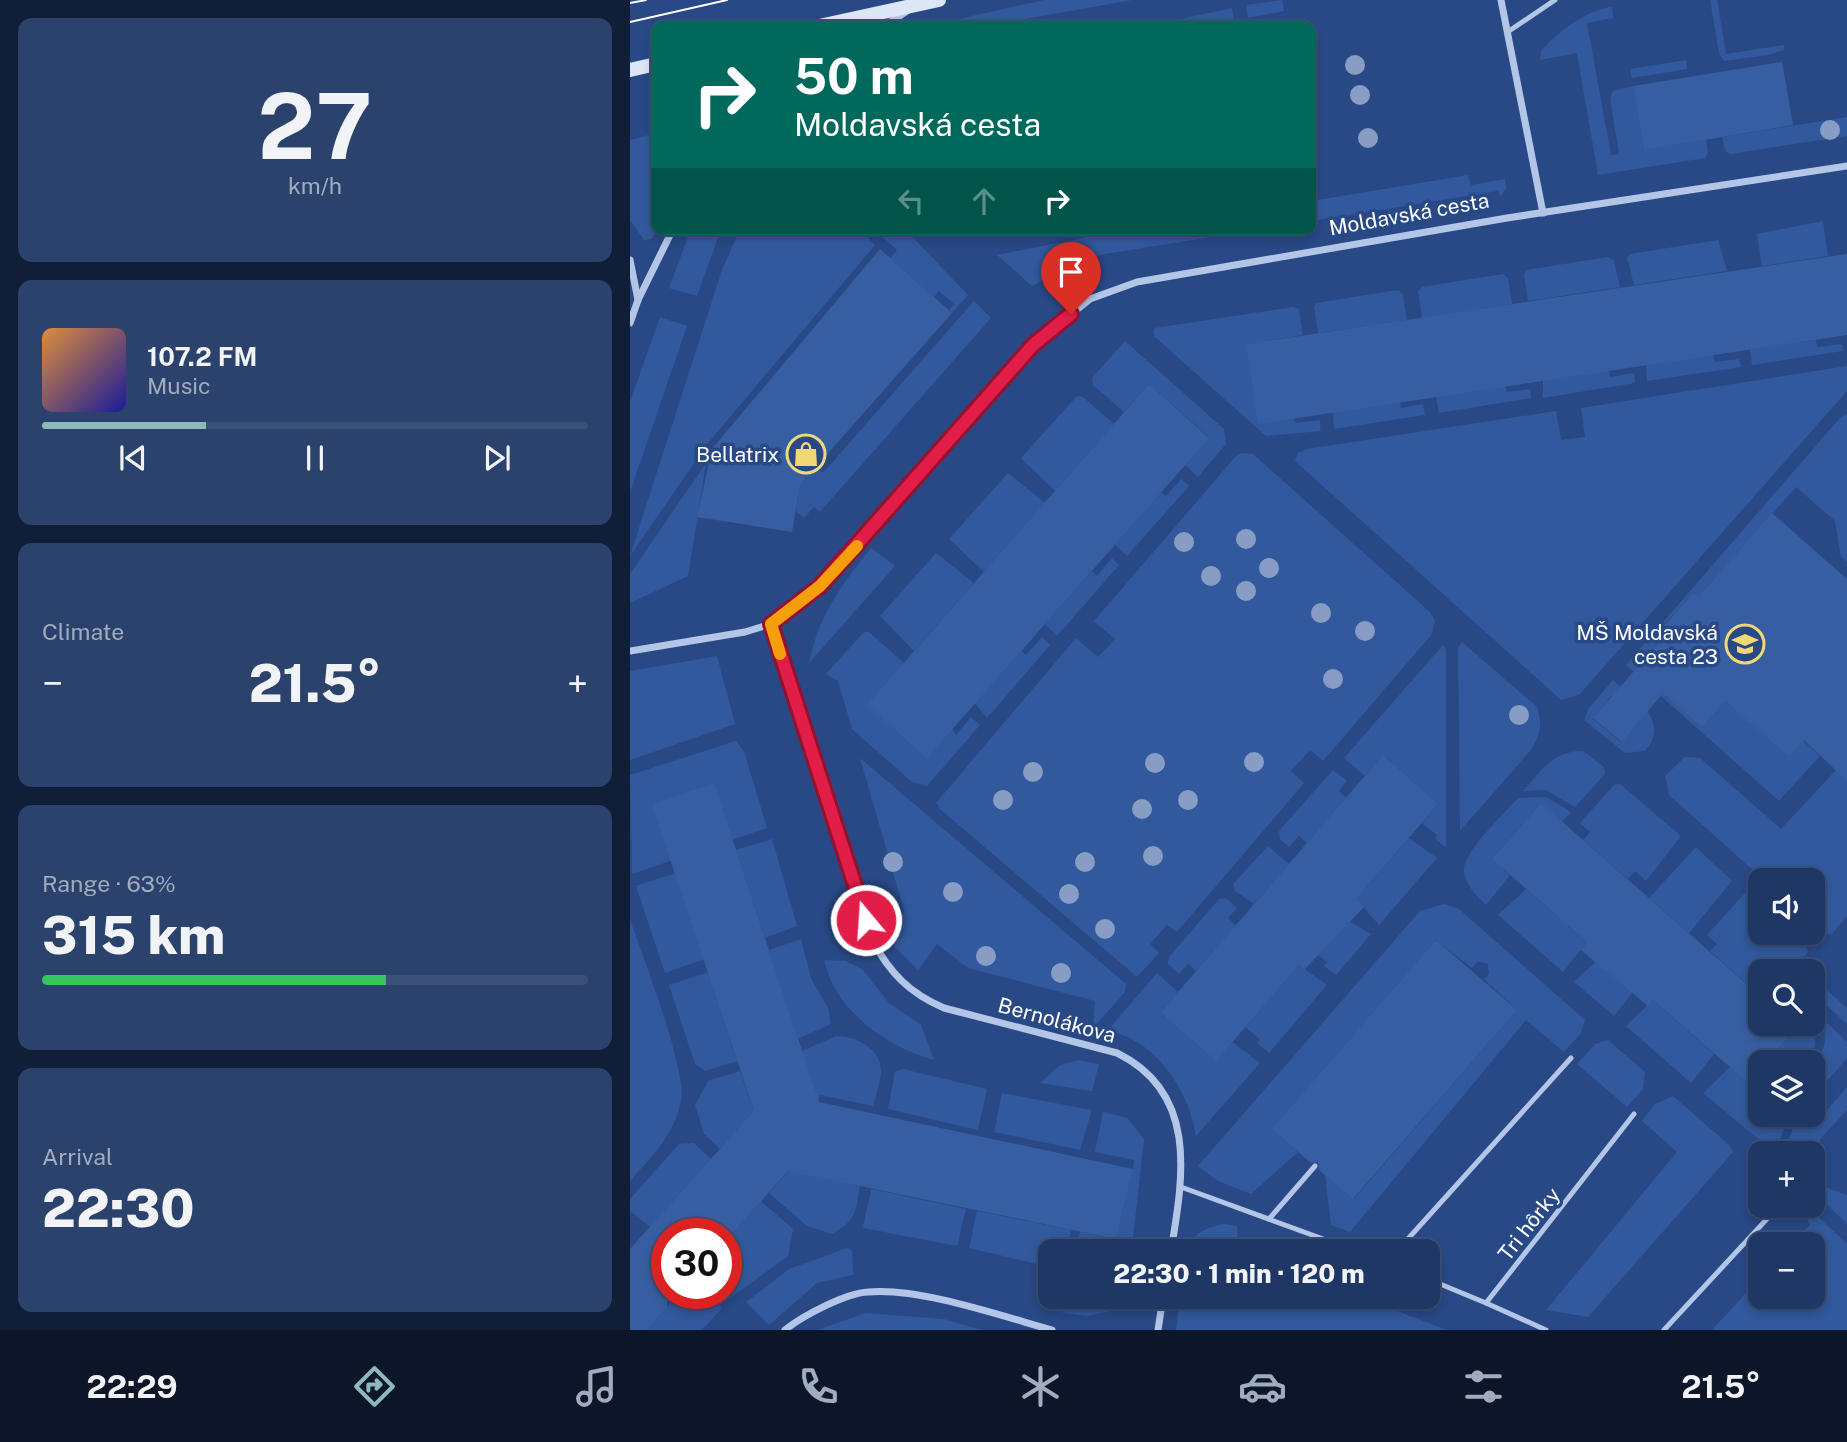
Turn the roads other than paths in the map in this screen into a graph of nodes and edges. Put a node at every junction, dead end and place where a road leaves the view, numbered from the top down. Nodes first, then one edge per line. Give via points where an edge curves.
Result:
1 (939, 0) edge
2 (1501, 0) edge
3 (1555, 0) edge
4 (918, 4) junction
5 (842, 21) edge
6 (892, 21) edge
7 (1509, 30) junction
8 (651, 65) edge
9 (630, 70) edge
10 (1847, 166) edge
11 (1543, 213) junction
12 (670, 235) edge
13 (630, 260) edge
14 (638, 300) junction
15 (630, 323) edge
16 (771, 624) junction
17 (630, 651) edge
18 (1571, 1058) dead end
19 (1634, 1114) dead end
20 (1315, 1166) dead end
21 (1181, 1187) junction
22 (1768, 1218) edge
23 (1269, 1219) junction
24 (1173, 1239) edge
25 (1323, 1239) edge
26 (1408, 1239) edge
27 (1440, 1284) edge
28 (1486, 1303) junction
29 (1161, 1309) edge
30 (785, 1330) edge
31 (1052, 1330) edge
32 (1158, 1330) edge
33 (1546, 1330) edge
34 (1664, 1330) edge

1 - 4 street
2 - 7 street
3 - 7 lane
4 - 5 street
4 - 6 street
7 - 11 street
8 - 9 street
10 - 11 street, Moldavská cesta
11 - 16 street, Moldavská cesta via 1137,282 1090,299 1033,345 820,586
12 - 14 street
13 - 14 street
14 - 15 street
16 - 17 street, Moldavská cesta via 718,639
16 - 21 street, Bernolákova via 872,940 900,981 944,1008 1131,1060 1153,1080 1172,1109 1178,1125
18 - 26 lane
19 - 28 lane, Tri hôrky
20 - 23 lane
21 - 23 lane
21 - 24 street, Bernolákova
22 - 34 lane
23 - 25 lane
27 - 28 lane
28 - 33 lane
29 - 32 street
30 - 31 street via 801,1318 876,1291 945,1301

